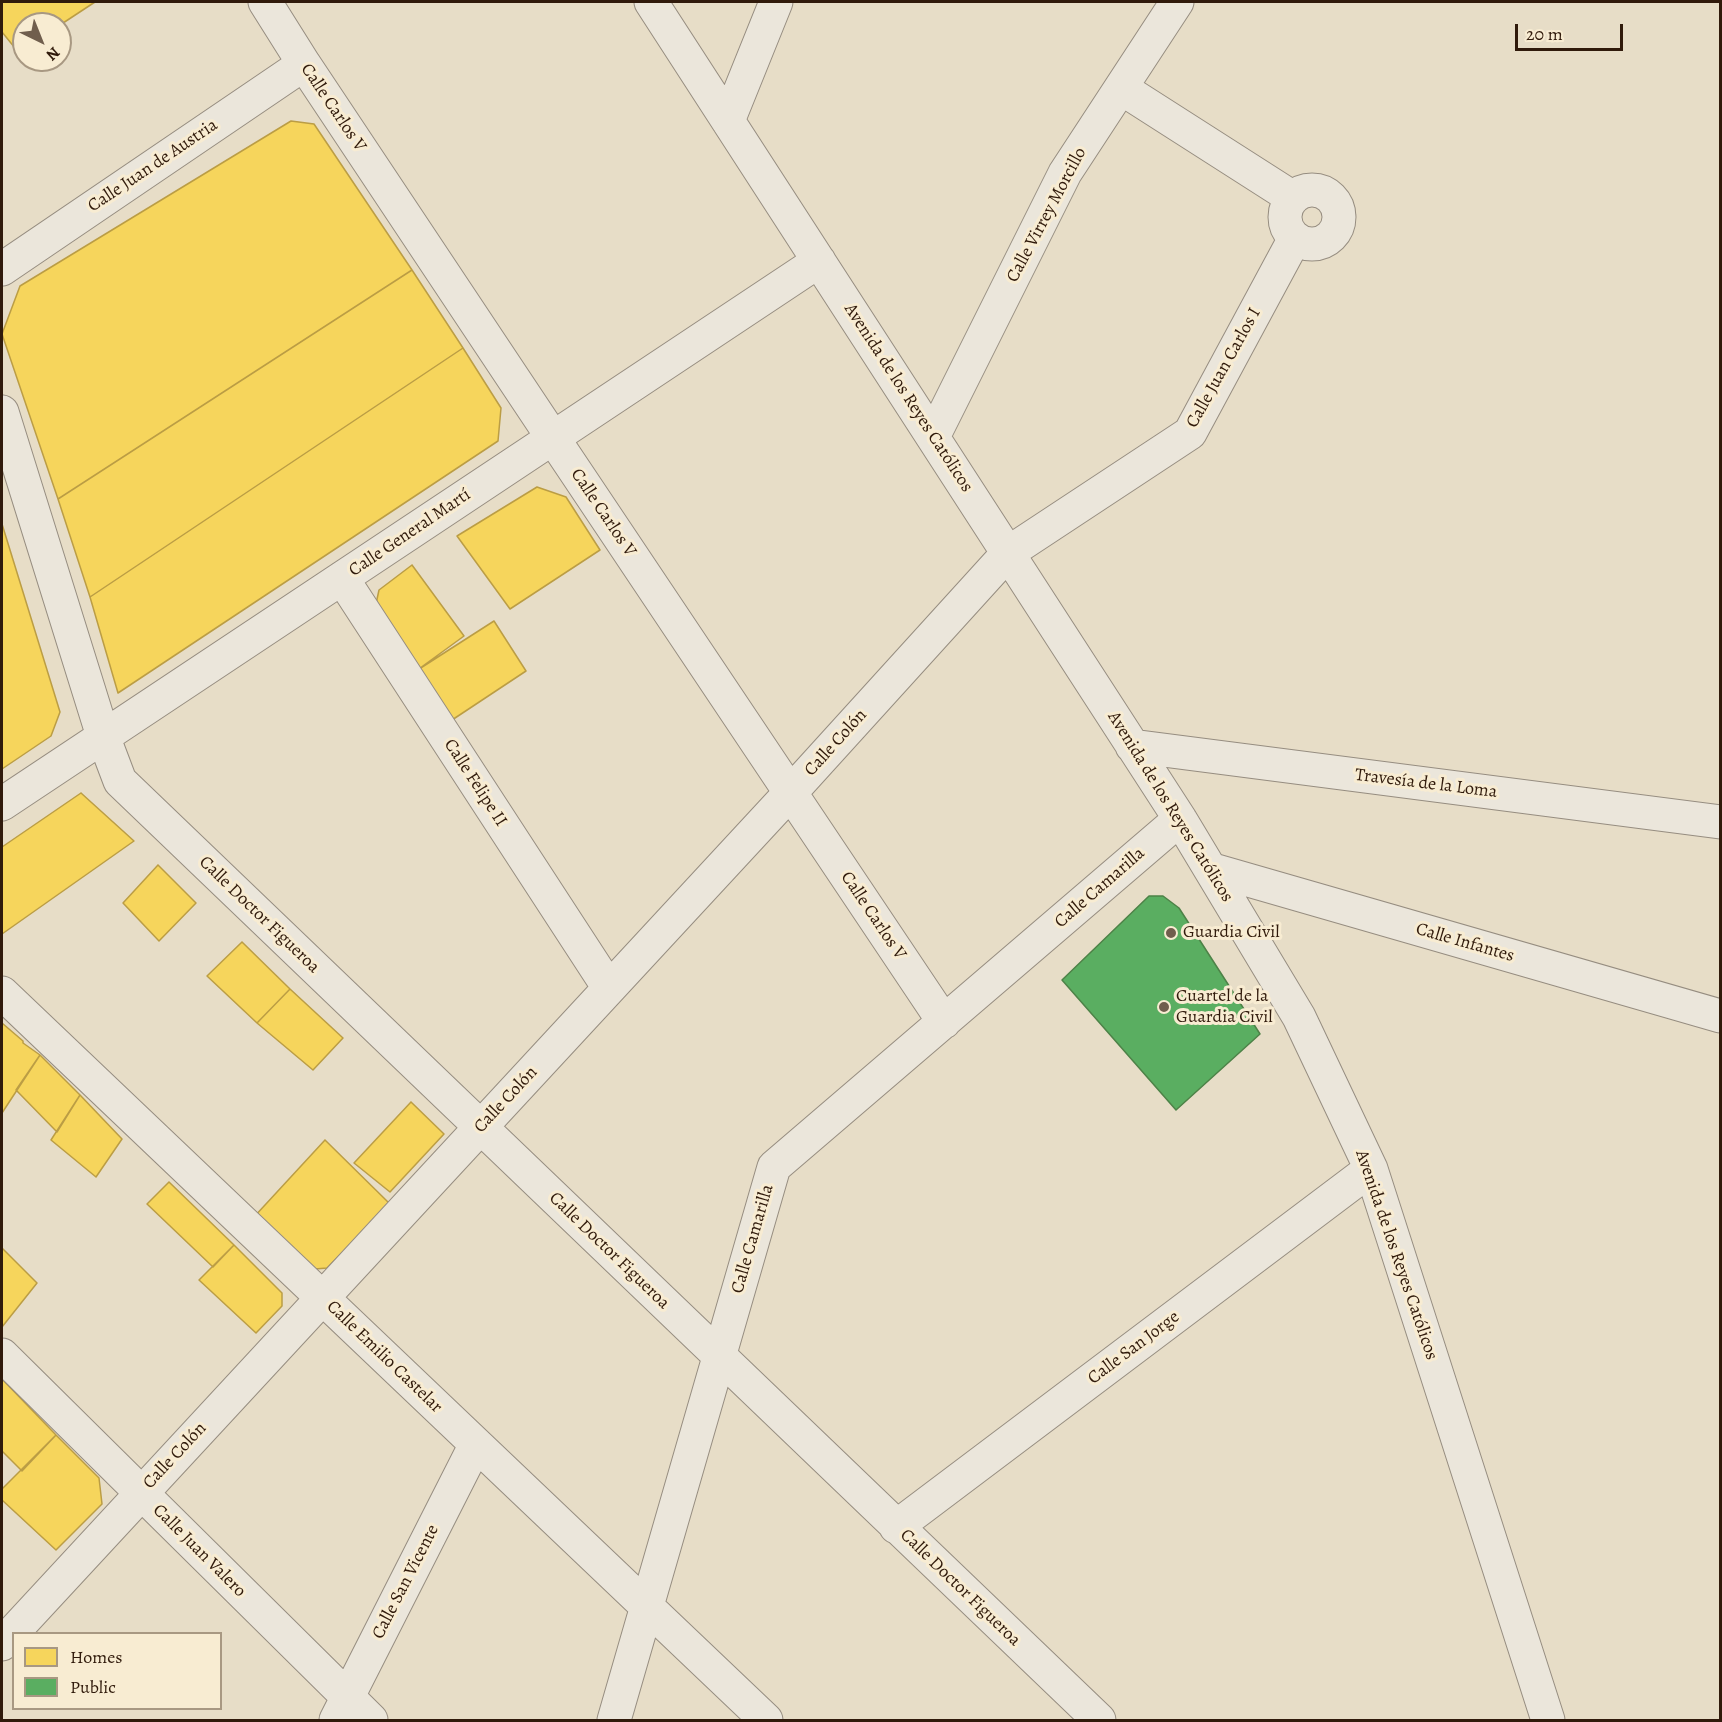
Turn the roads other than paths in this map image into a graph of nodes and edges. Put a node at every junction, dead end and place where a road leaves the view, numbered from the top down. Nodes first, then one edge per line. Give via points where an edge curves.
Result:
1 (265, 2) edge
2 (651, 2) edge
3 (776, 2) edge
4 (1177, 2) edge
5 (304, 64) junction
6 (1121, 88) junction
7 (728, 121) junction
8 (1293, 198) junction
9 (1295, 238) junction
10 (819, 261) junction
11 (2, 269) edge
12 (2, 412) edge
13 (933, 437) junction
14 (553, 438) junction
15 (1008, 553) junction
16 (342, 578) junction
17 (103, 736) junction
18 (1132, 746) junction
19 (791, 792) junction
20 (2, 804) edge
21 (1180, 819) junction
22 (1720, 822) edge
23 (1210, 869) junction
24 (609, 988) junction
25 (2, 993) edge
26 (1720, 1016) edge
27 (944, 1022) junction
28 (480, 1127) junction
29 (1371, 1169) junction
30 (322, 1298) junction
31 (2, 1355) edge
32 (719, 1356) junction
33 (476, 1444) junction
34 (141, 1493) junction
35 (896, 1527) junction
36 (648, 1608) junction
37 (13, 1632) edge
38 (342, 1709) edge
39 (371, 1720) edge
40 (614, 1720) edge
41 (766, 1720) edge
42 (1099, 1720) edge
43 (1548, 1720) edge

1 - 5 street, Calle Carlos V
2 - 7 street, Avenida de los Reyes Católicos
3 - 7 street
4 - 6 street, Calle Virrey Morcillo
5 - 11 street, Calle Juan de Austria
5 - 14 street, Calle Carlos V
6 - 8 street
6 - 13 street, Calle Virrey Morcillo via 1065,172
7 - 10 street, Avenida de los Reyes Católicos
8 - 9 street via 1285,214 1289,232
8 - 9 street via 1317,190 1332,199 1339,215 1335,232 1321,243 1303,243
9 - 15 street, Calle Juan Carlos I via 1190,434
10 - 13 street, Avenida de los Reyes Católicos
10 - 14 street, Calle General Martí
12 - 17 street
13 - 15 street, Avenida de los Reyes Católicos
14 - 16 street, Calle General Martí
14 - 19 street, Calle Carlos V
15 - 18 street, Avenida de los Reyes Católicos
15 - 19 street, Calle Colón
16 - 17 street, Calle General Martí
16 - 24 street, Calle Felipe II
17 - 20 street, Calle General Martí
17 - 28 street, Calle Doctor Figueroa via 120,781
18 - 21 street, Avenida de los Reyes Católicos
18 - 22 street, Travesía de la Loma
19 - 24 street, Calle Colón
19 - 27 street, Calle Carlos V
21 - 23 street, Avenida de los Reyes Católicos
21 - 27 street, Calle Camarilla
23 - 26 street, Calle Infantes
23 - 29 street, Avenida de los Reyes Católicos via 1299,1017
24 - 28 street, Calle Colón
25 - 30 street, Calle Emilio Castelar
27 - 32 street, Calle Camarilla via 774,1167
28 - 30 street, Calle Colón
28 - 32 street, Calle Doctor Figueroa
29 - 35 street, Calle San Jorge
29 - 43 street, Avenida de los Reyes Católicos
30 - 33 street, Calle Emilio Castelar
30 - 34 street, Calle Colón
31 - 34 street, Calle Juan Valero
32 - 35 street, Calle Doctor Figueroa
32 - 36 street, Calle Camarilla
33 - 36 street, Calle Emilio Castelar
33 - 38 street, Calle San Vicente
34 - 37 street, Calle Colón
34 - 38 street, Calle Juan Valero
35 - 42 street, Calle Doctor Figueroa
36 - 40 street, Calle Camarilla
36 - 41 street, Calle Emilio Castelar
38 - 39 street, Calle Juan Valero

